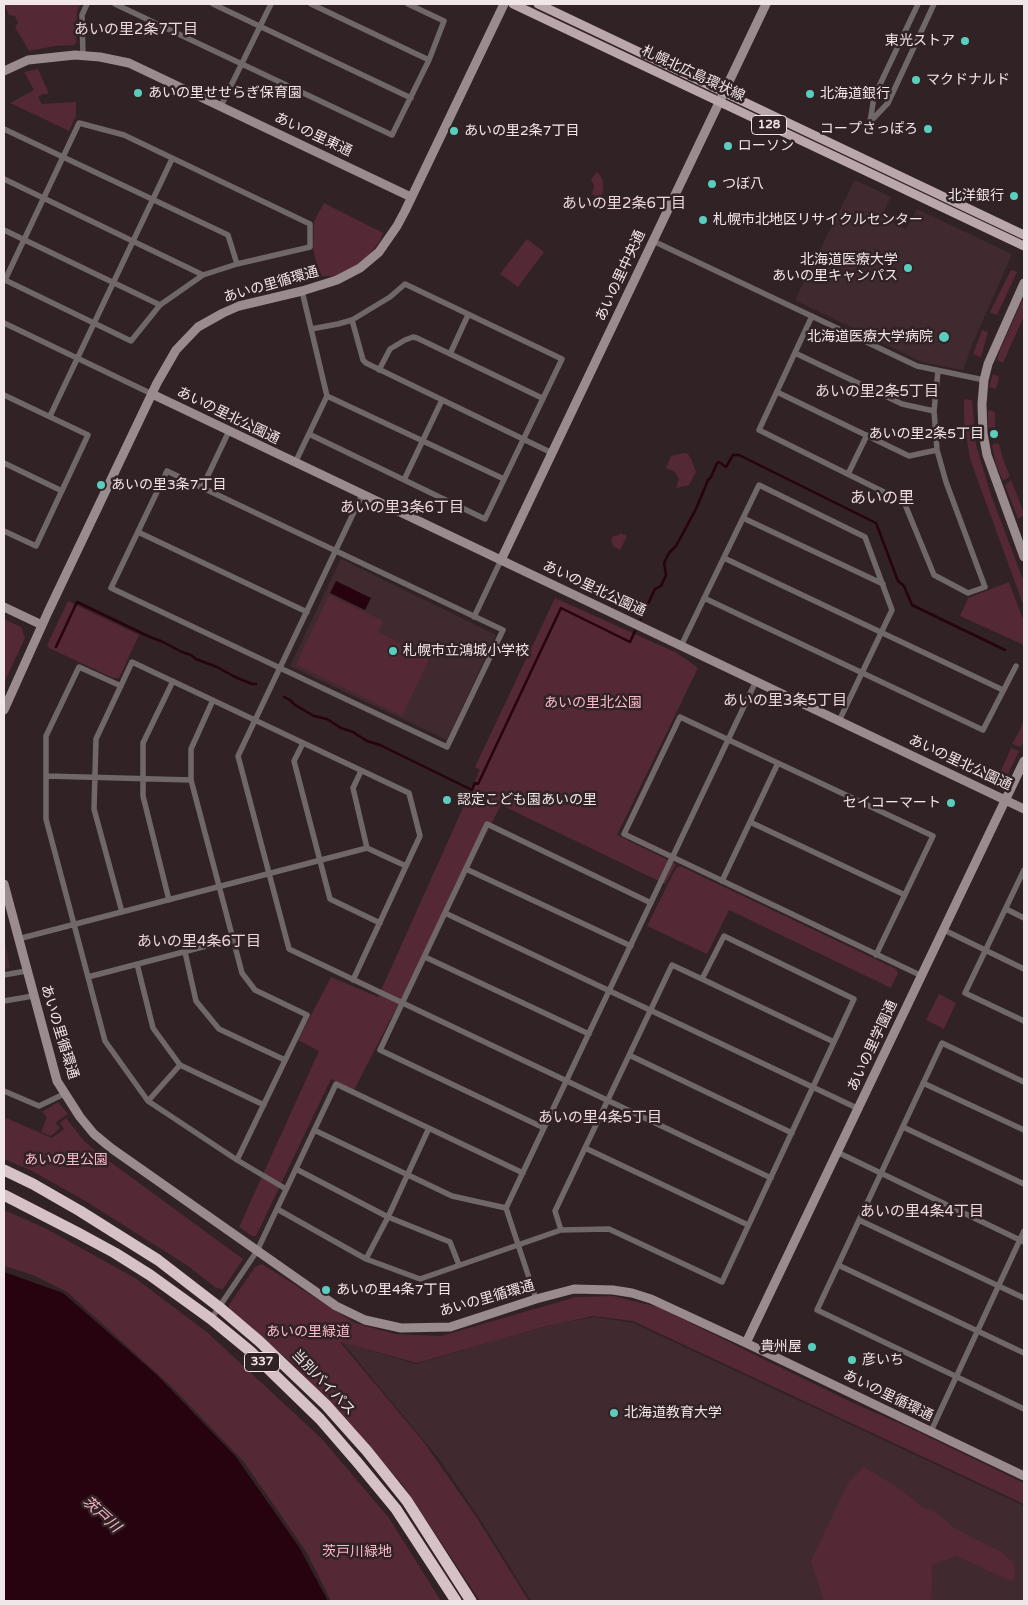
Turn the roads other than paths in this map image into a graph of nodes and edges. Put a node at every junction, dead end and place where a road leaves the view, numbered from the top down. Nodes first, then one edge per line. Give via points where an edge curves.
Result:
1 (87, 4) edge
2 (115, 4) edge
3 (213, 4) edge
4 (271, 4) edge
5 (310, 4) edge
6 (408, 4) edge
7 (504, 4) edge
8 (513, 4) edge
9 (538, 4) edge
10 (766, 4) edge
11 (918, 4) edge
12 (934, 4) edge
13 (260, 26) junction
14 (83, 56) junction
15 (429, 60) junction
16 (242, 64) junction
17 (4, 71) edge
18 (724, 92) junction
19 (411, 98) junction
20 (719, 102) junction
21 (221, 106) junction
22 (4, 129) edge
23 (63, 157) junction
24 (172, 159) junction
25 (4, 180) edge
26 (411, 197) junction
27 (43, 198) junction
28 (152, 200) junction
29 (4, 230) edge
30 (1024, 235) edge
31 (24, 239) junction
32 (133, 241) junction
33 (653, 241) junction
34 (1024, 246) edge
35 (237, 264) junction
36 (203, 275) junction
37 (4, 280) edge
38 (113, 282) junction
39 (1024, 284) edge
40 (302, 291) junction
41 (160, 305) junction
42 (468, 314) junction
43 (812, 316) junction
44 (352, 320) junction
45 (4, 323) edge
46 (94, 323) junction
47 (311, 329) junction
48 (795, 353) junction
49 (450, 354) junction
50 (78, 359) junction
51 (380, 370) junction
52 (938, 371) junction
53 (984, 380) junction
54 (777, 392) junction
55 (152, 394) junction
56 (4, 395) edge
57 (327, 396) junction
58 (542, 398) junction
59 (442, 400) junction
60 (934, 411) junction
61 (50, 416) junction
62 (229, 431) junction
63 (309, 434) junction
64 (867, 435) junction
65 (524, 439) junction
66 (422, 440) junction
67 (937, 450) junction
68 (552, 453) junction
69 (4, 463) edge
70 (295, 463) junction
71 (848, 474) junction
72 (504, 479) junction
73 (404, 480) junction
74 (202, 488) junction
75 (62, 491) junction
76 (362, 495) junction
77 (743, 518) junction
78 (4, 531) edge
79 (138, 532) junction
80 (336, 551) junction
81 (1024, 557) edge
82 (724, 558) junction
83 (501, 560) junction
84 (883, 584) junction
85 (704, 598) junction
86 (4, 608) edge
87 (307, 612) junction
88 (474, 617) junction
89 (42, 626) junction
90 (882, 633) junction
91 (681, 646) junction
92 (1016, 666) dead end
93 (280, 668) junction
94 (862, 673) junction
95 (173, 681) junction
96 (756, 681) junction
97 (121, 686) junction
98 (1003, 690) junction
99 (213, 700) junction
100 (4, 710) edge
101 (255, 720) junction
102 (839, 721) junction
103 (728, 739) junction
104 (303, 743) junction
105 (1024, 761) edge
106 (778, 763) junction
107 (361, 771) junction
108 (46, 776) junction
109 (95, 777) junction
110 (143, 778) junction
111 (191, 780) junction
112 (1006, 800) junction
113 (1024, 809) edge
114 (750, 822) junction
115 (367, 848) junction
116 (673, 857) junction
117 (320, 860) junction
118 (406, 866) junction
119 (466, 869) junction
120 (1024, 870) edge
121 (269, 874) junction
122 (722, 881) junction
123 (4, 884) edge
124 (219, 887) junction
125 (905, 895) junction
126 (169, 900) junction
127 (651, 903) junction
128 (1006, 909) junction
129 (122, 912) junction
130 (445, 913) junction
131 (1024, 918) edge
132 (380, 923) junction
133 (74, 924) junction
134 (944, 930) junction
135 (18, 939) junction
136 (233, 939) junction
137 (630, 946) junction
138 (986, 951) junction
139 (185, 952) junction
140 (876, 955) junction
141 (425, 957) junction
142 (137, 964) junction
143 (1024, 969) edge
144 (26, 970) junction
145 (4, 975) edge
146 (922, 976) junction
147 (88, 977) junction
148 (702, 979) junction
149 (353, 980) junction
150 (609, 991) junction
151 (33, 996) junction
152 (4, 1001) edge
153 (403, 1003) junction
154 (651, 1010) junction
155 (1024, 1021) edge
156 (588, 1034) junction
157 (834, 1042) junction
158 (629, 1055) junction
159 (285, 1060) junction
160 (180, 1065) junction
161 (566, 1081) junction
162 (1024, 1082) edge
163 (923, 1083) junction
164 (813, 1088) junction
165 (4, 1091) edge
166 (64, 1094) junction
167 (608, 1100) junction
168 (148, 1101) junction
169 (264, 1105) junction
170 (859, 1109) junction
171 (903, 1127) junction
172 (429, 1128) junction
173 (544, 1128) junction
174 (314, 1130) junction
175 (1024, 1130) edge
176 (792, 1133) junction
177 (585, 1148) junction
178 (837, 1152) junction
179 (237, 1160) junction
180 (296, 1169) junction
181 (4, 1170) edge
182 (523, 1173) junction
183 (880, 1173) junction
184 (407, 1174) junction
185 (770, 1178) junction
186 (1024, 1184) edge
187 (286, 1189) junction
188 (4, 1196) edge
189 (506, 1208) junction
190 (276, 1209) junction
191 (388, 1217) junction
192 (859, 1220) junction
193 (748, 1225) junction
194 (561, 1230) junction
195 (1024, 1231) edge
196 (1022, 1241) edge
197 (518, 1244) junction
198 (257, 1251) junction
199 (366, 1259) junction
200 (459, 1265) junction
201 (838, 1265) junction
202 (999, 1286) junction
203 (1024, 1298) edge
204 (536, 1299) junction
205 (219, 1307) junction
206 (211, 1319) junction
207 (978, 1331) junction
208 (746, 1343) junction
209 (1024, 1354) edge
210 (956, 1377) junction
211 (1024, 1409) edge
212 (931, 1431) junction
213 (1024, 1476) edge
214 (456, 1601) edge
215 (471, 1601) edge

1 - 14 street via 82,15
2 - 16 street
3 - 13 street
4 - 13 street
5 - 15 street
6 - 15 street via 444,21
7 - 26 street, あいの里循環通
8 - 20 main road, 札幌北広島環状線 / 128
9 - 18 main road, 札幌北広島環状線 / 128
10 - 18 street, あいの里中央通
11 - 12 street via 874,98 870,122 888,104
13 - 16 street
13 - 19 street
14 - 17 street, あいの里東通 via 28,60
14 - 21 street, あいの里東通 via 129,63
15 - 19 street
16 - 19 street via 392,136
16 - 21 street
18 - 20 street, あいの里中央通
18 - 30 main road, 札幌北広島環状線 / 128
20 - 33 street, あいの里中央通
20 - 34 main road, 札幌北広島環状線 / 128
21 - 26 street, あいの里東通
22 - 23 street
23 - 24 street via 79,123 124,135
23 - 27 street
23 - 28 street
24 - 28 street
24 - 35 street via 310,224 310,247
25 - 27 street
26 - 40 street, あいの里循環通 via 397,226 370,260 338,280
27 - 31 street
27 - 32 street
28 - 32 street
28 - 35 street via 228,235
29 - 31 street
31 - 37 street
31 - 38 street
32 - 36 street
32 - 38 street
33 - 43 street
33 - 68 street, あいの里中央通
35 - 36 street
36 - 41 street
37 - 46 street
38 - 41 street
38 - 46 street
39 - 53 street via 994,347
40 - 47 street
40 - 55 street, あいの里循環通 via 239,306 198,327 176,350
41 - 46 street via 131,341
42 - 44 street via 405,284
42 - 49 street
42 - 58 street via 562,359
43 - 48 street
43 - 52 street via 917,366
44 - 47 street
44 - 51 street via 363,360
45 - 50 street
46 - 50 street
47 - 57 street
48 - 54 street
48 - 60 street via 902,404
49 - 51 street via 413,337 390,349
49 - 58 street
50 - 55 street
50 - 61 street
51 - 59 street
52 - 53 street
52 - 60 street
53 - 81 street via 983,433 987,455
54 - 64 street
54 - 71 street via 759,430
55 - 62 street, あいの里北公園通
55 - 89 street, あいの里循環通
56 - 61 street
57 - 63 street
57 - 66 street
58 - 65 street
59 - 65 street
59 - 66 street
60 - 67 street
61 - 75 street via 88,435
62 - 70 street, あいの里北公園通
62 - 74 street
63 - 70 street
63 - 73 street
64 - 67 street via 909,456
64 - 71 street
65 - 68 street
65 - 72 street
66 - 72 street
66 - 73 street
67 - 71 street via 985,587 968,593 934,576 904,502
68 - 83 street, あいの里中央通
69 - 75 street
70 - 76 street, あいの里北公園通
72 - 73 street via 485,519
74 - 79 street via 167,471
74 - 80 street
75 - 78 street via 36,546
76 - 80 street
76 - 83 street, あいの里北公園通
77 - 82 street
77 - 84 street
77 - 84 street via 759,485 865,537
79 - 87 street
79 - 93 street via 111,588
80 - 87 street
80 - 88 street
82 - 85 street
82 - 90 street
83 - 88 street
83 - 91 street, あいの里北公園通
84 - 90 street via 892,610
85 - 91 street
85 - 94 street
86 - 89 street
87 - 93 street
88 - 93 street via 503,630 447,747
89 - 100 street, あいの里循環通
90 - 94 street
90 - 98 street
91 - 96 street, あいの里北公園通
92 - 98 street
93 - 101 street
94 - 98 street via 983,730
94 - 102 street
95 - 97 street via 132,662
95 - 99 street
95 - 110 street via 143,743
96 - 102 street, あいの里北公園通
96 - 103 street
97 - 108 street via 79,667 46,736
97 - 109 street via 96,738
99 - 101 street
99 - 111 street via 191,749
101 - 104 street
101 - 121 street via 238,756
102 - 112 street, あいの里北公園通
103 - 106 street
103 - 116 street
103 - 116 street via 680,717 624,834
104 - 107 street
104 - 117 street via 294,761
105 - 112 street, あいの里学園通
106 - 114 street
106 - 125 street via 933,836
107 - 115 street via 353,788
107 - 118 street via 409,793 420,836
108 - 109 street
108 - 133 street via 46,819
109 - 110 street
109 - 129 street via 94,808
110 - 111 street
110 - 126 street via 143,796
111 - 124 street
112 - 113 street, あいの里北公園通
112 - 134 street, あいの里学園通
114 - 122 street
114 - 125 street
115 - 117 street
115 - 118 street
116 - 122 street
116 - 127 street
117 - 121 street
117 - 132 street via 330,899
118 - 132 street
119 - 127 street via 487,824
119 - 130 street
119 - 137 street
120 - 128 street
121 - 124 street
121 - 149 street via 289,949
122 - 140 street
123 - 135 street, あいの里循環通
124 - 126 street
124 - 136 street
125 - 140 street
126 - 129 street
127 - 137 street
128 - 131 street
128 - 138 street
129 - 133 street
130 - 141 street
130 - 150 street
132 - 149 street
133 - 135 street
133 - 147 street
134 - 138 street
134 - 146 street, あいの里学園通
135 - 144 street, あいの里循環通
136 - 139 street
136 - 159 street via 242,972 255,990 307,1014
137 - 150 street
138 - 143 street
138 - 155 street via 966,993
139 - 142 street
139 - 159 street via 196,1001 219,1029
140 - 146 street
141 - 153 street
141 - 156 street
142 - 147 street
142 - 160 street via 153,1028
144 - 145 street
144 - 151 street, あいの里循環通
146 - 170 street, あいの里学園通
147 - 168 street via 105,1041
148 - 154 street via 672,965
148 - 157 street
148 - 157 street via 724,936 854,999
149 - 153 street
150 - 154 street
150 - 156 street
151 - 152 street
151 - 166 street, あいの里循環通 via 57,1081
153 - 161 street
153 - 173 street via 380,1050
154 - 158 street
154 - 164 street
156 - 161 street
157 - 164 street
158 - 167 street
158 - 176 street
159 - 169 street
160 - 168 street
160 - 169 street
161 - 167 street
161 - 173 street
162 - 163 street via 942,1043
163 - 171 street
163 - 175 street
164 - 170 street
164 - 176 street
165 - 166 street via 39,1106
166 - 198 street, あいの里循環通 via 94,1134 111,1148
167 - 177 street
167 - 185 street
168 - 179 street
169 - 179 street
170 - 178 street, あいの里学園通
171 - 183 street
171 - 186 street
172 - 174 street via 336,1084
172 - 182 street
172 - 184 street
173 - 182 street
174 - 180 street
174 - 184 street
176 - 185 street
177 - 193 street
177 - 194 street via 555,1211
178 - 183 street
178 - 208 street, あいの里学園通
179 - 187 street
180 - 187 street
180 - 191 street
181 - 205 highway, 当別バイパス / 337 via 80,1211 150,1255
182 - 189 street
183 - 192 street
183 - 196 street
184 - 189 street via 452,1196
184 - 191 street
185 - 193 street
187 - 190 street
188 - 206 highway, 当別バイパス / 337 via 115,1253
189 - 197 street
190 - 198 street
190 - 199 street
191 - 199 street
191 - 200 street via 450,1242
192 - 201 street
192 - 202 street
193 - 194 street via 722,1282 609,1229
194 - 197 street
195 - 196 street
196 - 202 street
197 - 200 street
197 - 204 street
198 - 204 street, あいの里循環通 via 336,1306 364,1320 401,1328 450,1327
198 - 205 street
199 - 200 street via 420,1278
201 - 207 street
201 - 210 street via 817,1310
202 - 203 street
202 - 207 street
204 - 208 street, あいの里循環通 via 574,1289 632,1293
205 - 206 street
205 - 215 highway, 当別バイパス / 337 via 293,1372 366,1451 407,1501
206 - 214 highway, 当別バイパス / 337 via 250,1351 320,1419 396,1509
207 - 209 street
207 - 210 street
208 - 212 street, あいの里循環通
210 - 211 street
210 - 212 street
212 - 213 street, あいの里循環通

